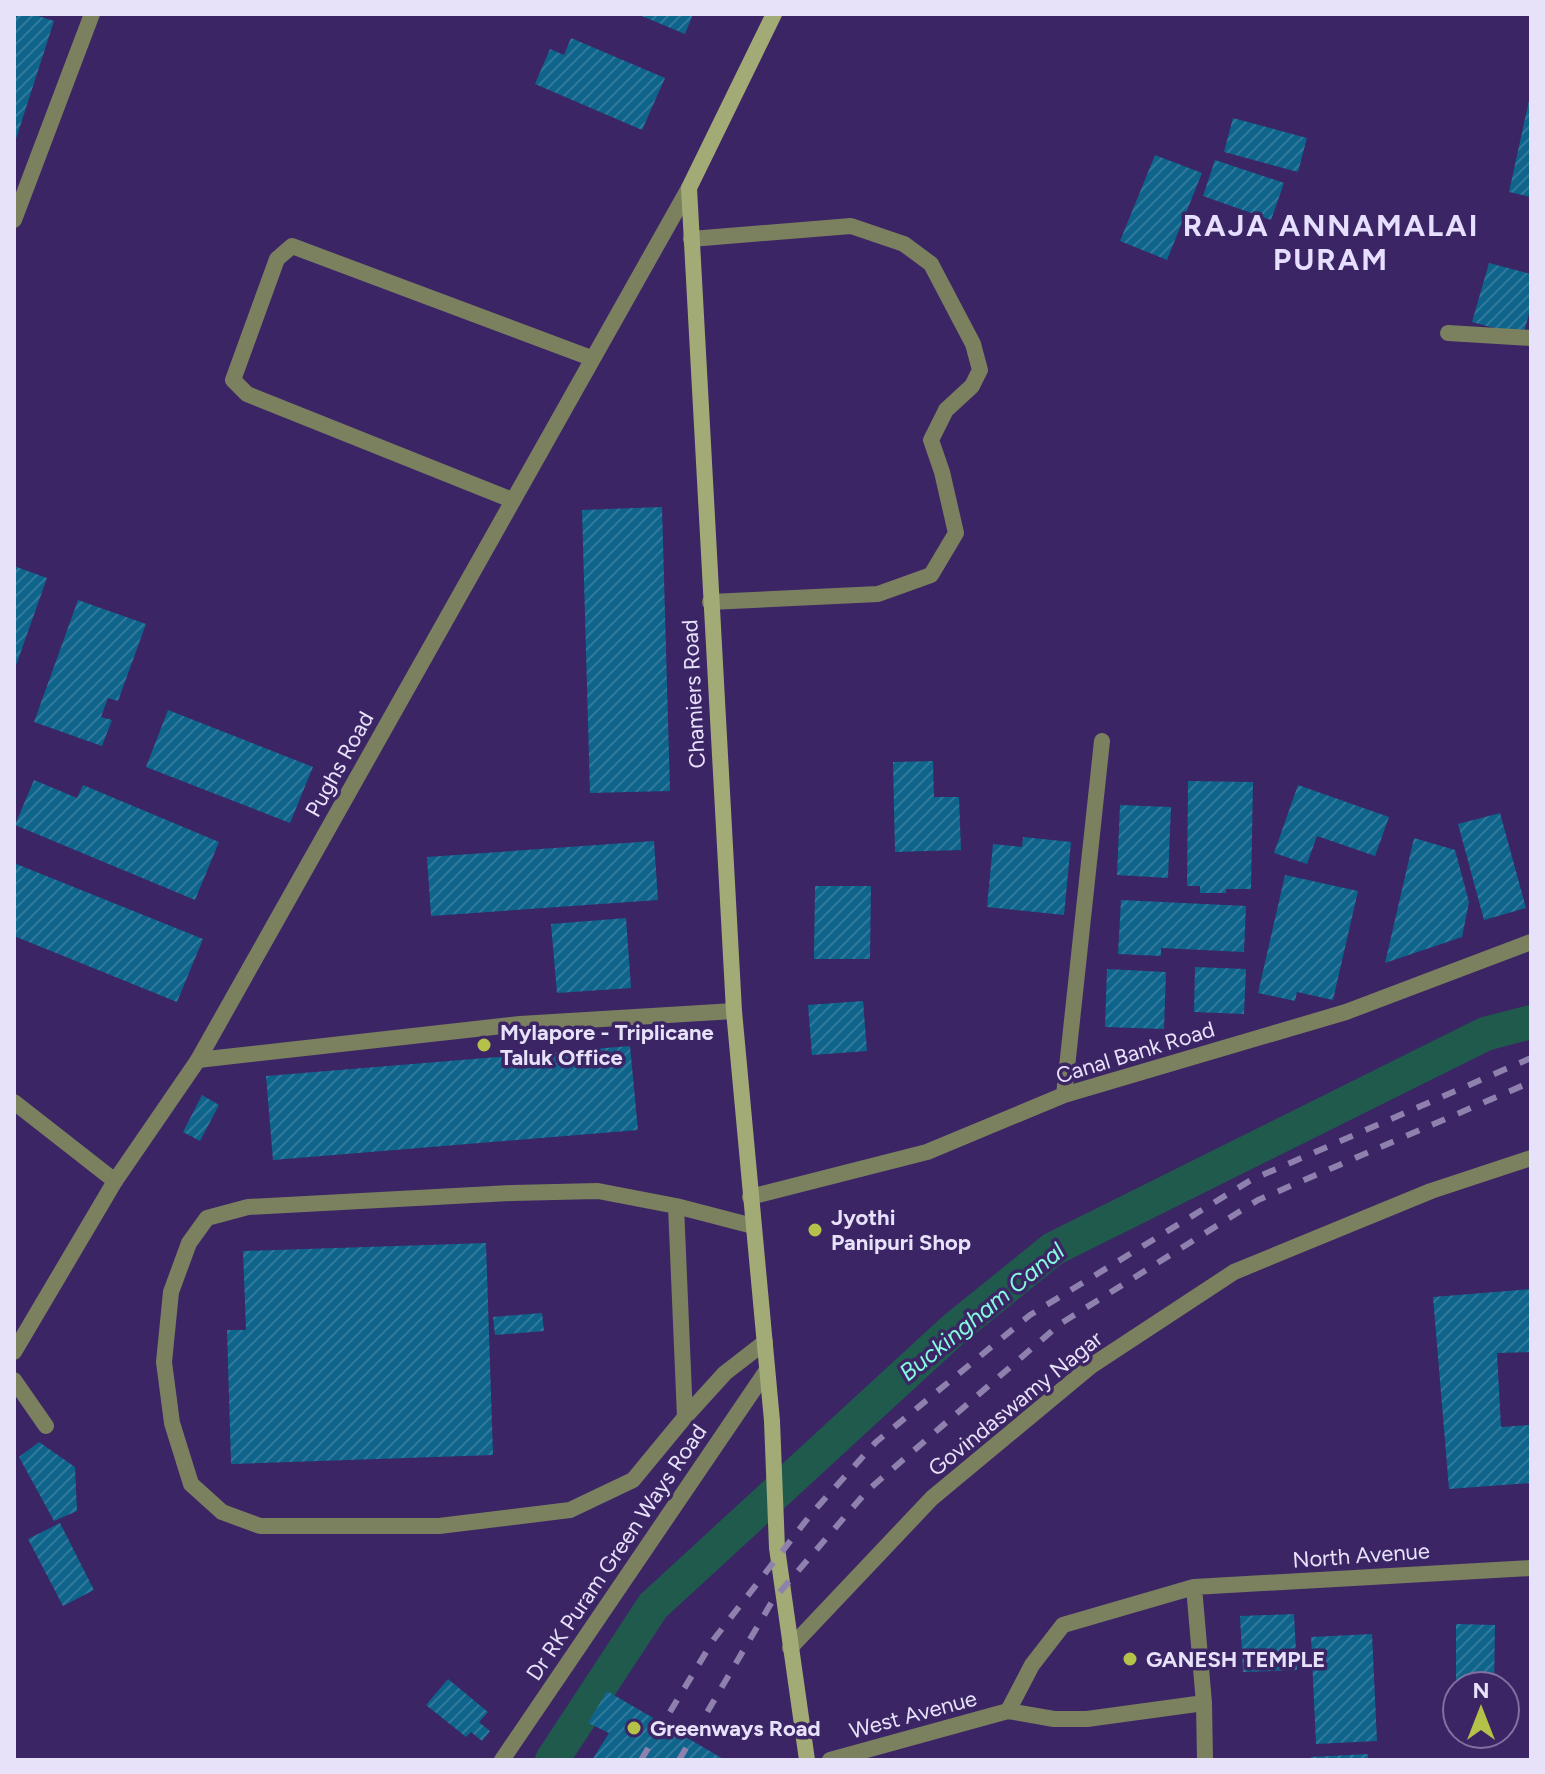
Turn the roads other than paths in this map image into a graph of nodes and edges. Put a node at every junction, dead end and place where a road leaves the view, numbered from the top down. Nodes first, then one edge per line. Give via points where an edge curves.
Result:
1 (92, 14) edge
2 (774, 14) edge
3 (689, 188) junction
4 (14, 220) edge
5 (691, 239) junction
6 (1448, 333) dead end
7 (1531, 338) edge
8 (591, 358) junction
9 (512, 500) junction
10 (710, 602) junction
11 (1102, 741) dead end
12 (1531, 942) edge
13 (734, 1011) junction
14 (198, 1060) junction
15 (1064, 1095) junction
16 (14, 1102) edge
17 (1531, 1158) edge
18 (115, 1181) junction
19 (750, 1197) junction
20 (676, 1206) junction
21 (753, 1226) junction
22 (765, 1342) junction
23 (14, 1352) edge
24 (767, 1370) junction
25 (14, 1380) edge
26 (685, 1417) junction
27 (46, 1426) dead end
28 (1531, 1568) edge
29 (1194, 1587) junction
30 (790, 1648) junction
31 (1204, 1703) junction
32 (1008, 1711) junction
33 (502, 1760) edge
34 (807, 1760) edge
35 (830, 1760) edge
36 (1205, 1760) edge

1 - 4 street
2 - 3 street
3 - 5 street, Chamiers Road
3 - 8 street, Pughs Road
5 - 10 street, Chamiers Road
5 - 10 street via 851,226 904,244 931,264 973,344 980,370 972,386 946,410 931,440 956,533 931,575 878,594
6 - 7 street
8 - 9 street, Pughs Road
8 - 9 street via 292,246 277,259 233,380 247,394
9 - 14 street, Pughs Road
10 - 13 street, Chamiers Road
11 - 15 street
12 - 15 street, Canal Bank Road via 1346,1012
13 - 14 street via 520,1024
13 - 19 street, Chamiers Road
14 - 18 street, Pughs Road
15 - 19 street, Canal Bank Road via 927,1152
16 - 18 street
17 - 30 street, Govindaswamy Nagar via 1431,1191 1234,1272 1091,1366 932,1498
18 - 23 street, Pughs Road
19 - 21 street
20 - 21 street
20 - 26 street
20 - 26 street via 598,1191 512,1193 248,1207 207,1218 189,1243 171,1292 164,1362 172,1423 191,1484 222,1512 260,1526 439,1526 570,1510 633,1480
21 - 22 street
22 - 24 street
22 - 26 street via 725,1373
24 - 30 street via 777,1548
24 - 33 street, Dr RK Puram Green Ways Road
25 - 27 street
28 - 29 street, North Avenue
29 - 31 street
29 - 32 street, West Avenue via 1063,1625 1032,1665
30 - 34 street
31 - 32 street, West Avenue via 1087,1719
31 - 36 street
32 - 35 street, West Avenue

